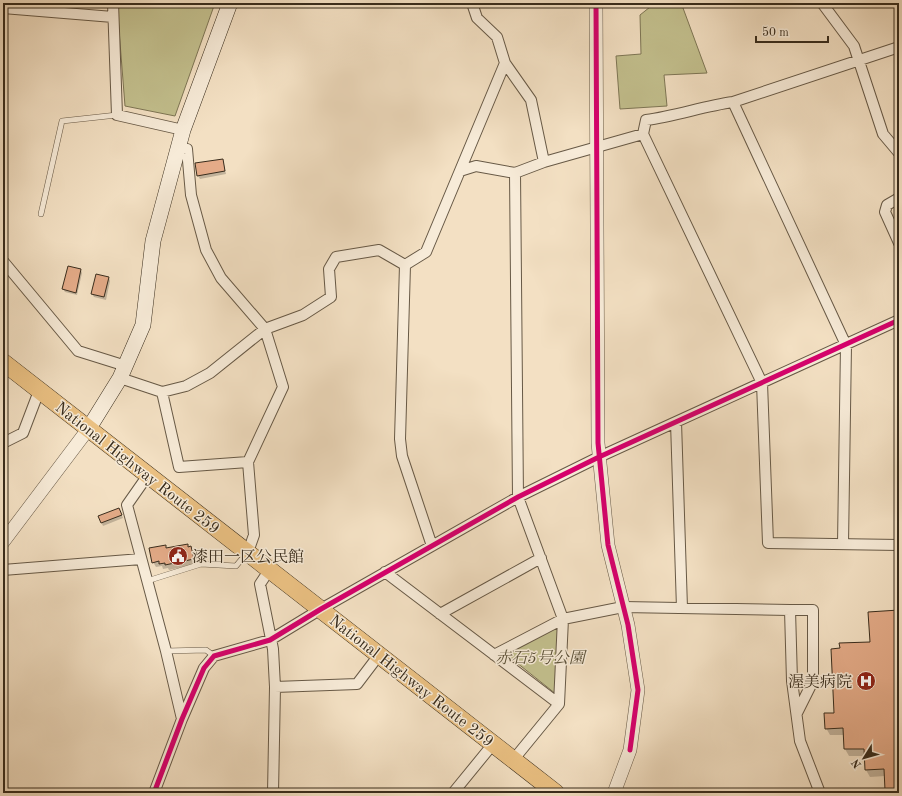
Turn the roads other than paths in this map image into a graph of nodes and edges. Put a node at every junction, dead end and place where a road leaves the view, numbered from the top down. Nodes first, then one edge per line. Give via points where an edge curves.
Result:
1 (114, 3) edge
2 (230, 3) edge
3 (472, 3) edge
4 (596, 3) edge
5 (826, 5) edge
6 (3, 8) edge
7 (113, 17) junction
8 (899, 48) edge
9 (859, 61) junction
10 (505, 63) junction
11 (733, 102) junction
12 (117, 115) junction
13 (183, 130) junction
14 (643, 134) junction
15 (598, 145) junction
16 (178, 147) junction
17 (899, 153) edge
18 (544, 162) junction
19 (460, 171) junction
20 (515, 173) junction
21 (899, 198) edge
22 (41, 214) dead end
23 (899, 242) edge
24 (3, 261) edge
25 (405, 265) junction
26 (899, 320) edge
27 (265, 329) junction
28 (846, 345) junction
29 (3, 362) edge
30 (123, 372) junction
31 (762, 384) junction
32 (39, 390) junction
33 (162, 392) junction
34 (676, 422) junction
35 (89, 428) junction
36 (3, 443) edge
37 (599, 457) junction
38 (248, 462) junction
39 (148, 475) junction
40 (518, 497) junction
41 (3, 542) edge
42 (843, 544) junction
43 (899, 545) edge
44 (432, 546) junction
45 (248, 552) junction
46 (541, 558) junction
47 (141, 559) junction
48 (270, 569) junction
49 (3, 570) edge
50 (385, 572) junction
51 (147, 581) junction
52 (623, 607) junction
53 (682, 608) junction
54 (321, 609) junction
55 (790, 610) junction
56 (440, 614) junction
57 (563, 618) junction
58 (270, 640) junction
59 (166, 651) junction
60 (379, 655) junction
61 (494, 655) junction
62 (214, 656) junction
63 (274, 687) junction
64 (559, 704) junction
65 (797, 713) junction
66 (182, 719) junction
67 (493, 744) junction
68 (514, 759) junction
69 (154, 793) edge
70 (273, 793) edge
71 (453, 793) edge
72 (556, 793) edge
73 (614, 793) edge
74 (820, 793) edge

1 - 7 street
2 - 13 main road
3 - 10 street via 477,18 497,37
4 - 15 street
5 - 9 street via 854,46
6 - 7 street
7 - 12 street
8 - 9 street
9 - 11 street
9 - 17 street via 883,134
10 - 18 street via 531,100
10 - 19 street
11 - 14 street via 646,120
11 - 28 street
12 - 13 street
12 - 22 lane via 62,121
13 - 16 main road
14 - 15 street
14 - 31 street
15 - 18 street
15 - 37 street
16 - 27 street via 187,149 191,196 206,250 221,278
16 - 30 main road via 153,241 143,325
18 - 20 street
19 - 20 street via 476,166
19 - 25 street via 426,252
20 - 40 street
21 - 23 street via 887,205 885,212
24 - 30 street via 78,351
25 - 27 street via 379,250 336,257 329,270 331,297 303,315
25 - 44 street via 401,451
26 - 28 street
27 - 33 street via 210,373 186,386
27 - 38 street via 283,387
28 - 31 street
28 - 42 street
29 - 32 highway, National Highway Route 259
30 - 33 street
30 - 35 main road
31 - 34 street
31 - 42 street via 768,543
32 - 35 highway, National Highway Route 259
32 - 36 street via 23,433
33 - 38 street via 179,467
34 - 37 street
34 - 53 street
35 - 39 highway, National Highway Route 259
35 - 41 street
37 - 40 street
37 - 52 street via 608,545
38 - 45 street via 254,535
39 - 45 highway, National Highway Route 259
39 - 47 street via 127,505
40 - 44 street
40 - 46 street
42 - 43 street
44 - 50 street
45 - 48 highway, National Highway Route 259
45 - 51 lane via 236,566 201,564
46 - 56 street
46 - 57 street
47 - 49 street
47 - 51 street
48 - 54 highway, National Highway Route 259
48 - 58 street via 260,584
50 - 54 street
50 - 56 street
51 - 59 street
52 - 53 street
52 - 57 street
52 - 73 street via 638,690 630,750
53 - 55 street
54 - 58 street
54 - 60 highway, National Highway Route 259
55 - 65 street via 792,680
55 - 65 street via 813,610 813,681
56 - 61 street
57 - 61 street
57 - 64 street
58 - 62 street
58 - 63 street
59 - 62 lane via 206,650
59 - 66 street
60 - 63 street via 358,684
60 - 67 highway, National Highway Route 259
61 - 64 street
62 - 66 street via 204,668
63 - 70 street
64 - 68 street
65 - 74 street via 800,741
66 - 69 street
67 - 68 highway, National Highway Route 259
67 - 71 street
68 - 72 highway, National Highway Route 259

